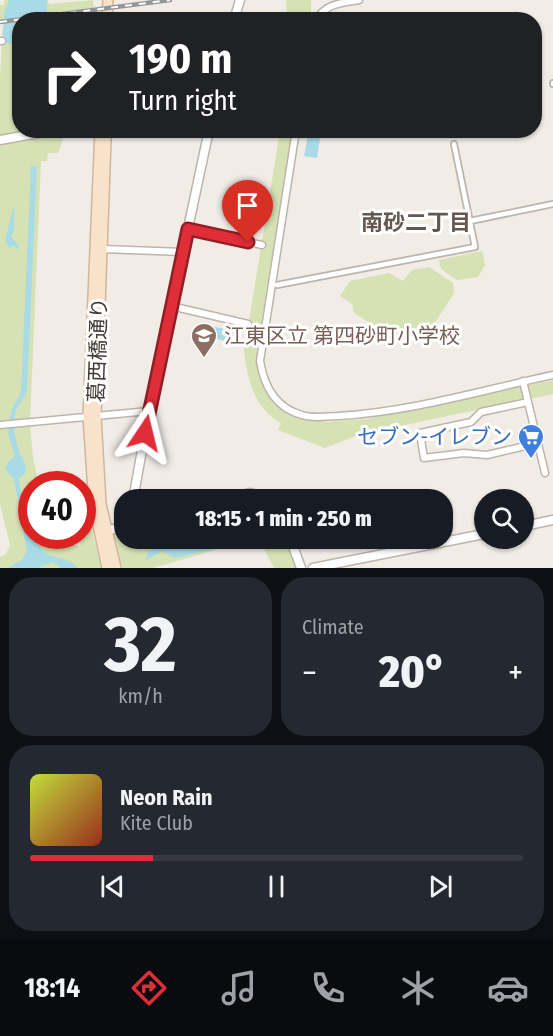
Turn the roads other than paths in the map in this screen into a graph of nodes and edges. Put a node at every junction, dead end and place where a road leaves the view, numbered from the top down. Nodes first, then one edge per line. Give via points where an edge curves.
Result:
1 (359, 0) edge
2 (322, 12) edge
3 (102, 138) edge
4 (105, 138) edge
5 (207, 138) edge
6 (295, 138) edge
7 (454, 144) dead end
8 (553, 204) edge
9 (470, 221) junction
10 (188, 229) junction
11 (262, 245) dead end
12 (102, 249) junction
13 (183, 252) junction
14 (277, 285) dead end
15 (171, 306) junction
16 (248, 324) dead end
17 (553, 375) edge
18 (524, 381) junction
19 (528, 402) junction
20 (149, 411) junction
21 (92, 416) junction
22 (0, 424) edge
23 (538, 443) junction
24 (545, 473) dead end
25 (135, 489) edge
26 (553, 520) edge
27 (534, 524) edge
28 (114, 529) edge
29 (103, 532) junction
30 (474, 536) edge
31 (294, 549) edge
32 (107, 568) edge
33 (116, 568) edge
34 (301, 568) edge
35 (313, 568) edge

1 - 2 street via 333,5
3 - 21 main road, 葛西橋通り
4 - 12 main road, 葛西橋通り
5 - 10 street
6 - 18 street via 260,361 264,382 280,404 310,417 368,414
7 - 9 street
8 - 9 street
9 - 14 street via 475,246
10 - 11 street
10 - 13 street
12 - 13 street
12 - 21 main road, 葛西橋通り
13 - 15 street
15 - 16 street
15 - 20 street
17 - 18 street
18 - 19 street
19 - 23 street
19 - 23 street via 481,412 471,422 420,433 424,458 464,453 488,455
20 - 21 street
20 - 25 street
21 - 22 street
21 - 29 main road, 葛西橋通り via 94,506
23 - 24 street
26 - 27 street
28 - 29 street
29 - 32 main road, 葛西橋通り
29 - 33 main road, 葛西橋通り
30 - 35 street
31 - 34 street

